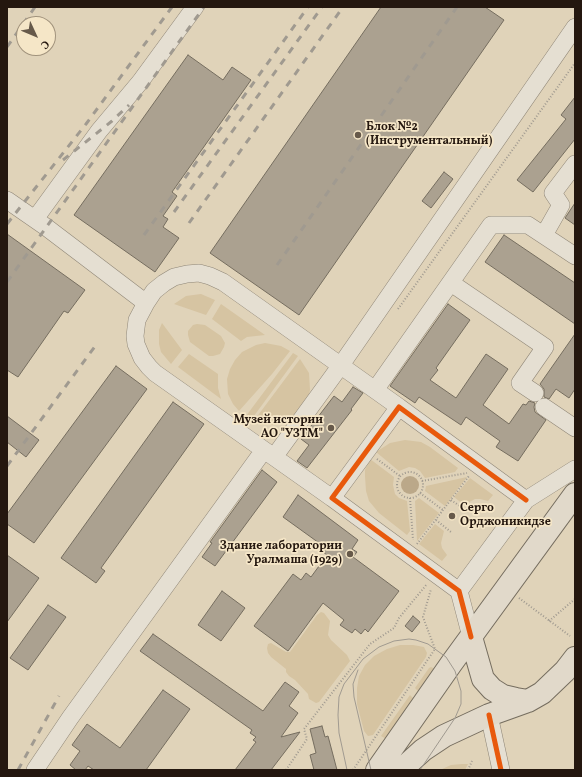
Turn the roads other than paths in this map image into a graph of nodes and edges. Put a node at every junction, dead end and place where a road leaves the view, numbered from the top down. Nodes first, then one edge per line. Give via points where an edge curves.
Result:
1 (195, 7) edge
2 (575, 27) edge
3 (575, 164) edge
4 (7, 200) edge
5 (35, 219) junction
6 (544, 235) junction
7 (575, 256) edge
8 (451, 283) junction
9 (146, 303) junction
10 (341, 365) junction
11 (375, 390) junction
12 (534, 393) dead end
13 (399, 407) junction
14 (544, 407) dead end
15 (575, 428) edge
16 (269, 453) junction
17 (575, 470) edge
18 (575, 494) edge
19 (332, 498) junction
20 (526, 500) junction
21 (459, 592) junction
22 (470, 637) junction
23 (575, 658) edge
24 (483, 680) junction
25 (528, 701) junction
26 (489, 715) junction
27 (35, 770) edge
28 (377, 770) edge
29 (401, 770) edge
30 (501, 770) edge

1 - 5 street
2 - 10 street
3 - 6 street via 553,193 561,205
4 - 5 street
5 - 9 street
6 - 7 street
6 - 8 street via 528,225 491,225
8 - 11 street
8 - 12 street via 545,347 520,383
9 - 10 street via 154,291 174,277 187,274 210,276 223,282
9 - 16 street via 135,328 136,344 142,358 156,373
10 - 11 street
10 - 16 street
11 - 13 street
13 - 19 street
13 - 20 street
14 - 15 street
16 - 19 street
16 - 27 street via 70,718
17 - 20 street
18 - 22 main road
19 - 21 street
20 - 21 street
21 - 22 street
22 - 24 main road
22 - 28 main road
23 - 25 main road via 553,683
24 - 25 main road via 503,696
24 - 26 main road
25 - 26 main road
26 - 29 main road via 438,740
26 - 30 street

